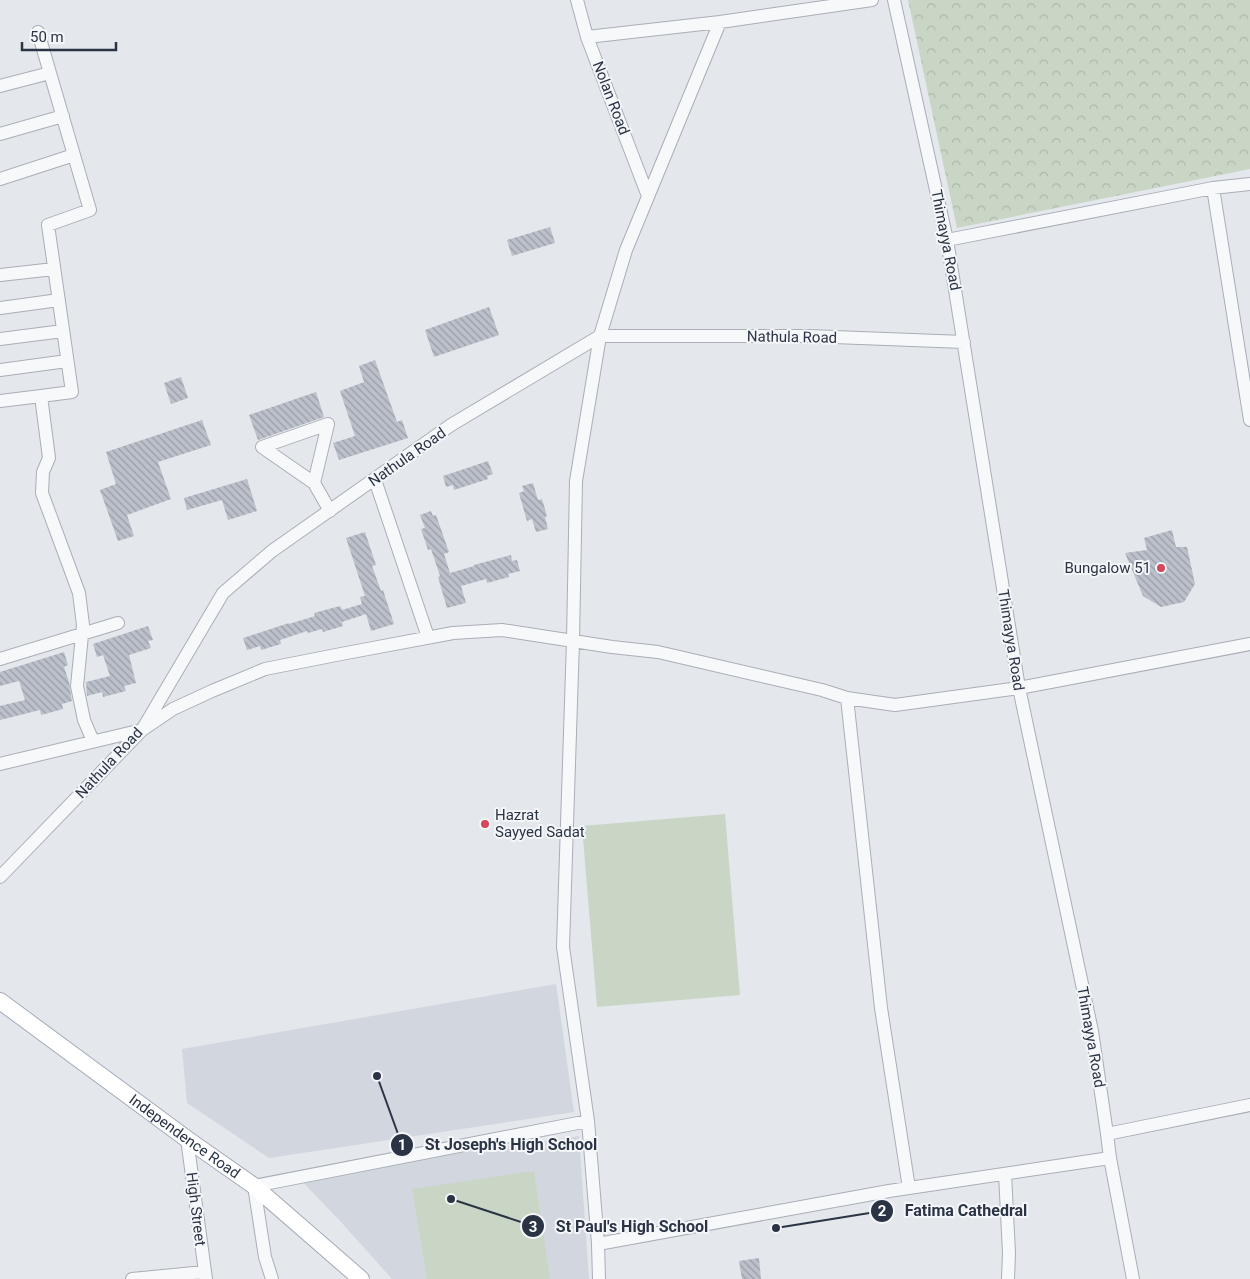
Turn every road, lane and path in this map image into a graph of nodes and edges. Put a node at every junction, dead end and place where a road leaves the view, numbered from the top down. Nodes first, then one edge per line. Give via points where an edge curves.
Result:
1 (577, 0) edge
2 (872, 0) edge
3 (894, 0) edge
4 (720, 22) junction
5 (38, 32) dead end
6 (587, 37) junction
7 (50, 73) junction
8 (0, 86) edge
9 (63, 116) junction
10 (0, 134) edge
11 (74, 155) junction
12 (0, 179) edge
13 (1250, 184) edge
14 (1213, 188) junction
15 (648, 196) junction
16 (948, 240) junction
17 (54, 268) junction
18 (0, 275) edge
19 (59, 300) junction
20 (0, 308) edge
21 (63, 331) junction
22 (600, 336) junction
23 (0, 339) edge
24 (964, 342) junction
25 (67, 361) junction
26 (0, 370) edge
27 (41, 396) junction
28 (0, 401) edge
29 (1250, 420) edge
30 (375, 480) junction
31 (314, 482) junction
32 (330, 511) junction
33 (118, 624) dead end
34 (82, 634) junction
35 (428, 637) junction
36 (573, 641) junction
37 (1250, 644) edge
38 (0, 659) edge
39 (1019, 688) junction
40 (847, 698) junction
41 (142, 730) junction
42 (93, 741) junction
43 (0, 764) edge
44 (0, 877) edge
45 (0, 1001) edge
46 (1250, 1105) edge
47 (588, 1121) junction
48 (1107, 1134) junction
49 (187, 1139) junction
50 (1110, 1158) junction
51 (1005, 1174) junction
52 (254, 1186) junction
53 (908, 1188) junction
54 (598, 1244) junction
55 (205, 1275) edge
56 (358, 1278) edge
57 (132, 1279) edge
58 (272, 1279) edge
59 (599, 1279) edge
60 (1008, 1279) edge
61 (1133, 1279) edge

1 - 6 street, Nolan Road
2 - 4 street
3 - 16 street, Thimayya Road
4 - 6 street
4 - 15 street
5 - 7 street
6 - 15 street, Nolan Road
7 - 8 street
7 - 9 street
9 - 10 street
9 - 11 street
11 - 12 street
11 - 17 street via 90,210 48,225
13 - 14 street
14 - 16 street
14 - 29 street
15 - 22 street via 626,250
16 - 24 street, Thimayya Road
17 - 18 street
17 - 19 street
19 - 20 street
19 - 21 street
21 - 23 street
21 - 25 street
22 - 24 street, Nathula Road via 808,336
22 - 30 street, Nathula Road via 451,425
22 - 36 street via 576,481
24 - 39 street, Thimayya Road
25 - 26 street
25 - 27 street via 72,392
27 - 28 street
27 - 34 street via 49,458 43,472 42,494 79,593
30 - 32 street, Nathula Road
30 - 35 street
31 - 31 street via 270,452 262,448 328,424
31 - 32 street
32 - 41 street, Nathula Road via 272,551 223,593
33 - 34 street
34 - 38 street
34 - 42 street via 77,686 84,720
35 - 36 street via 502,630
35 - 41 street via 265,669 173,709
36 - 40 street via 658,652
36 - 47 street via 563,947
37 - 39 street
39 - 40 street via 895,704
39 - 48 street, Thimayya Road via 1092,1031
40 - 53 street via 882,1008
41 - 42 street
41 - 44 street, Nathula Road
42 - 43 street
45 - 49 main road, Independence Road
46 - 48 street
47 - 52 street
47 - 54 street
48 - 50 street, Thimayya Road
49 - 52 main road, Independence Road
49 - 55 street, High Street
50 - 51 street
50 - 61 street, Thimayya Road
51 - 53 street
51 - 60 street
52 - 56 main road, Independence Road
52 - 58 street via 265,1257
53 - 54 street
54 - 59 street
55 - 57 street

